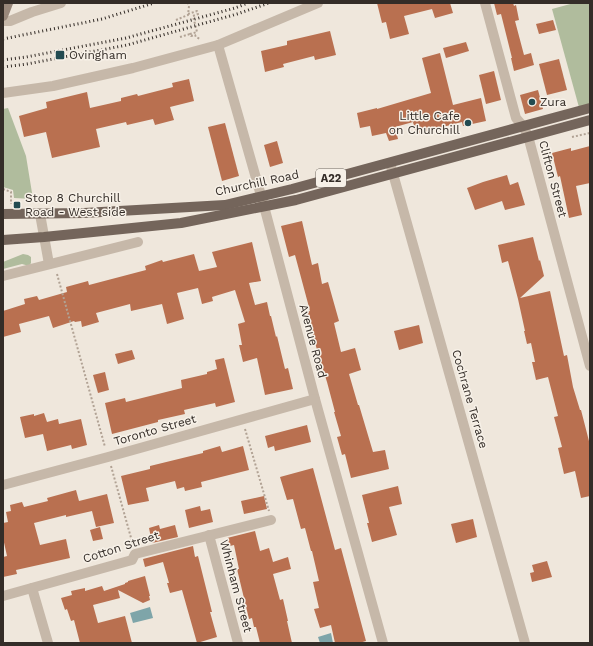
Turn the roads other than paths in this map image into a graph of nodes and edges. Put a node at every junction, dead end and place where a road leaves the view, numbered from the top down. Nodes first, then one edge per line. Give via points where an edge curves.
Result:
1 (8, 3) edge
2 (61, 3) edge
3 (318, 3) edge
4 (485, 3) edge
5 (3, 16) edge
6 (3, 21) edge
7 (215, 46) junction
8 (3, 93) edge
9 (590, 108) edge
10 (590, 120) edge
11 (523, 126) junction
12 (528, 136) junction
13 (390, 163) junction
14 (393, 174) junction
15 (263, 202) junction
16 (3, 214) edge
17 (40, 214) junction
18 (44, 237) junction
19 (3, 240) edge
20 (138, 242) dead end
21 (52, 264) junction
22 (3, 276) edge
23 (590, 366) edge
24 (315, 399) junction
25 (3, 484) edge
26 (271, 520) road end
27 (209, 535) junction
28 (32, 588) junction
29 (3, 596) edge
30 (48, 643) edge
31 (238, 643) edge
32 (383, 643) edge
33 (525, 643) edge

1 - 5 main road
2 - 6 street via 10,21
3 - 7 street
4 - 11 street, Clifton Street via 516,118
7 - 8 street via 61,84
7 - 15 street, Avenue Road
9 - 11 main road, Churchill Road / A22
10 - 12 main road, Churchill Road / A22
11 - 12 street, Clifton Street
11 - 13 main road, Churchill Road / A22
12 - 14 main road, Churchill Road / A22
12 - 23 street, Clifton Street
13 - 14 street, Cochrane Terrace
13 - 15 main road, Churchill Road / A22
14 - 15 main road, Churchill Road / A22 via 296,200
14 - 33 street, Cochrane Terrace
15 - 17 main road, Churchill Road / A22
15 - 18 main road, Churchill Road / A22 via 219,216 181,223
15 - 24 street, Avenue Road
16 - 17 main road, Churchill Road / A22
17 - 18 street
18 - 19 main road, Churchill Road
18 - 21 street
20 - 21 street
21 - 22 street
24 - 25 street, Toronto Street
24 - 32 street, Avenue Road
26 - 27 street, Cotton Street
27 - 28 street, Cotton Street via 135,554 132,560
27 - 31 street, Whinham Street
28 - 29 street, Cotton Street
28 - 30 street

